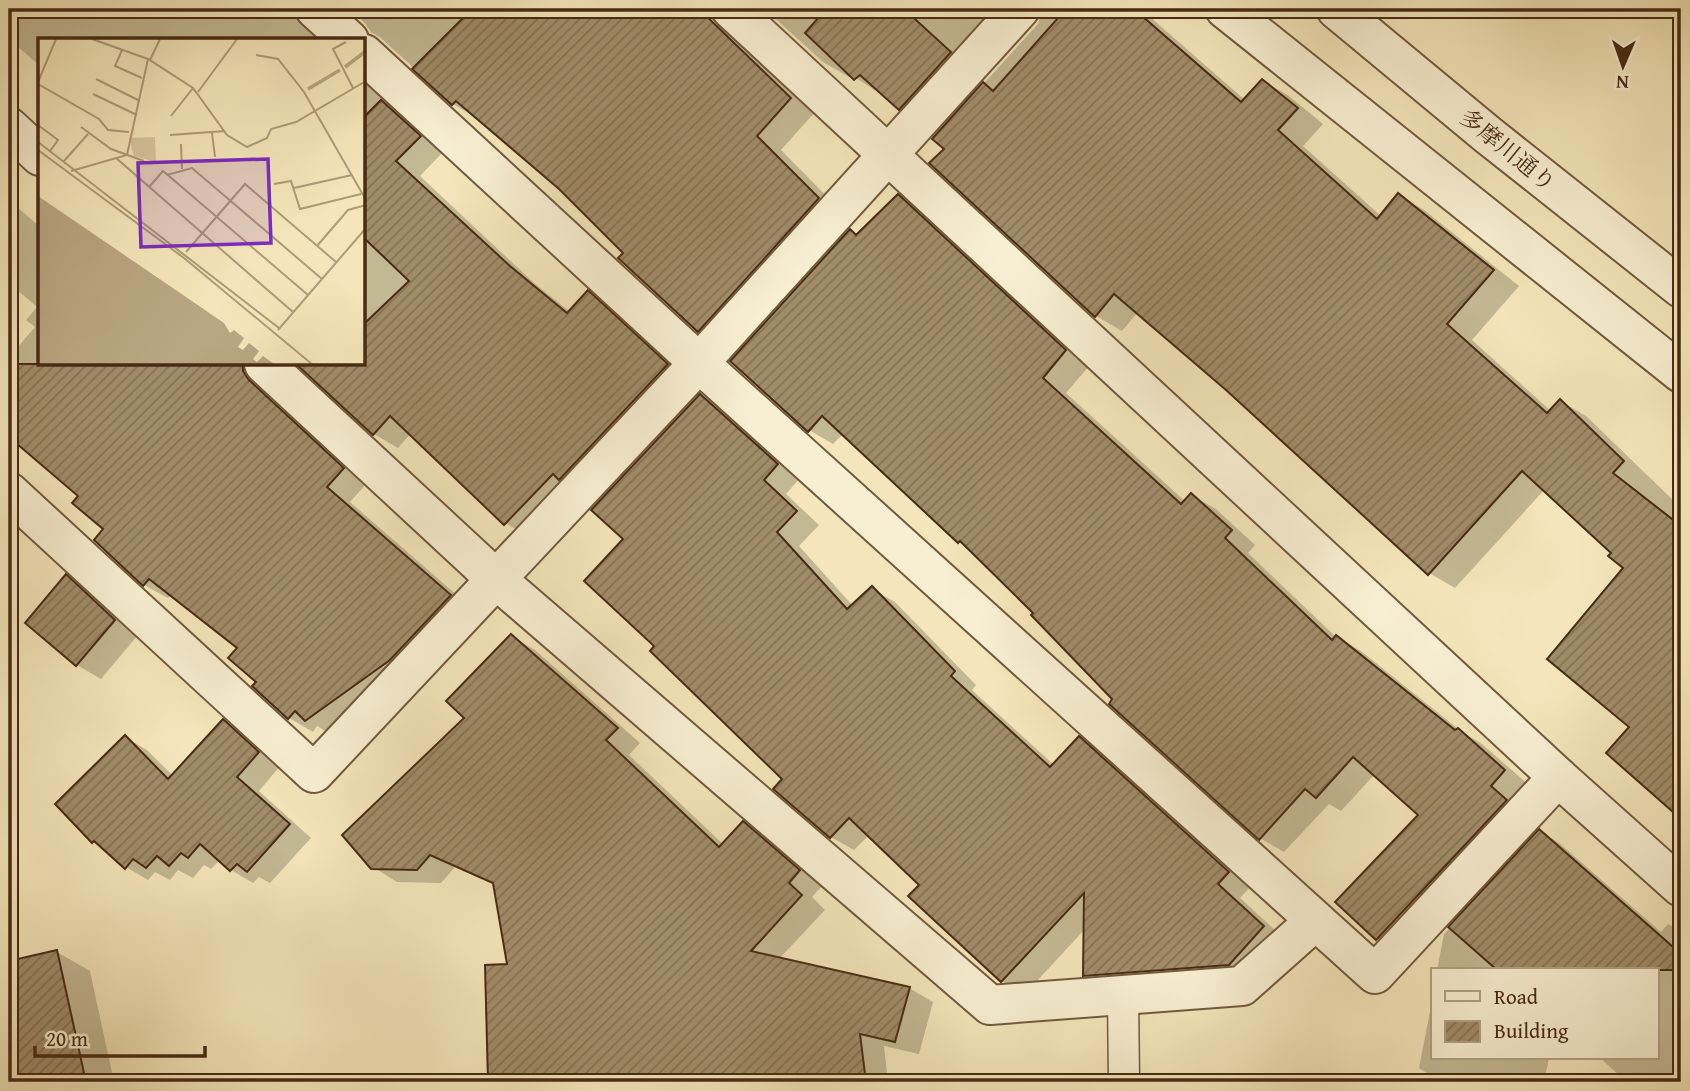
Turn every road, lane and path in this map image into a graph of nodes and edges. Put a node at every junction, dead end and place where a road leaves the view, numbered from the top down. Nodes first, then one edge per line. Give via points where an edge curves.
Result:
1 (315, 9) edge
2 (731, 9) edge
3 (1020, 9) edge
4 (1225, 9) edge
5 (1336, 9) edge
6 (347, 38) edge
7 (366, 56) edge
8 (9, 127) edge
9 (38, 154) edge
10 (887, 155) junction
11 (1681, 288) edge
12 (699, 363) junction
13 (266, 366) edge
14 (1681, 373) edge
15 (9, 492) edge
16 (497, 580) junction
17 (1558, 777) junction
18 (1681, 887) edge
19 (1315, 920) junction
20 (1123, 995) junction
21 (1125, 1082) edge

1 - 6 street
2 - 10 street
3 - 10 street
4 - 14 street
5 - 11 street, 多摩川通り
7 - 12 street
8 - 9 street
10 - 12 street
10 - 17 street
12 - 16 street
12 - 19 street
13 - 16 street
15 - 16 street via 314,773
16 - 20 street via 990,1005
17 - 18 street
17 - 19 street via 1375,974
19 - 20 street via 1242,986
20 - 21 lane

